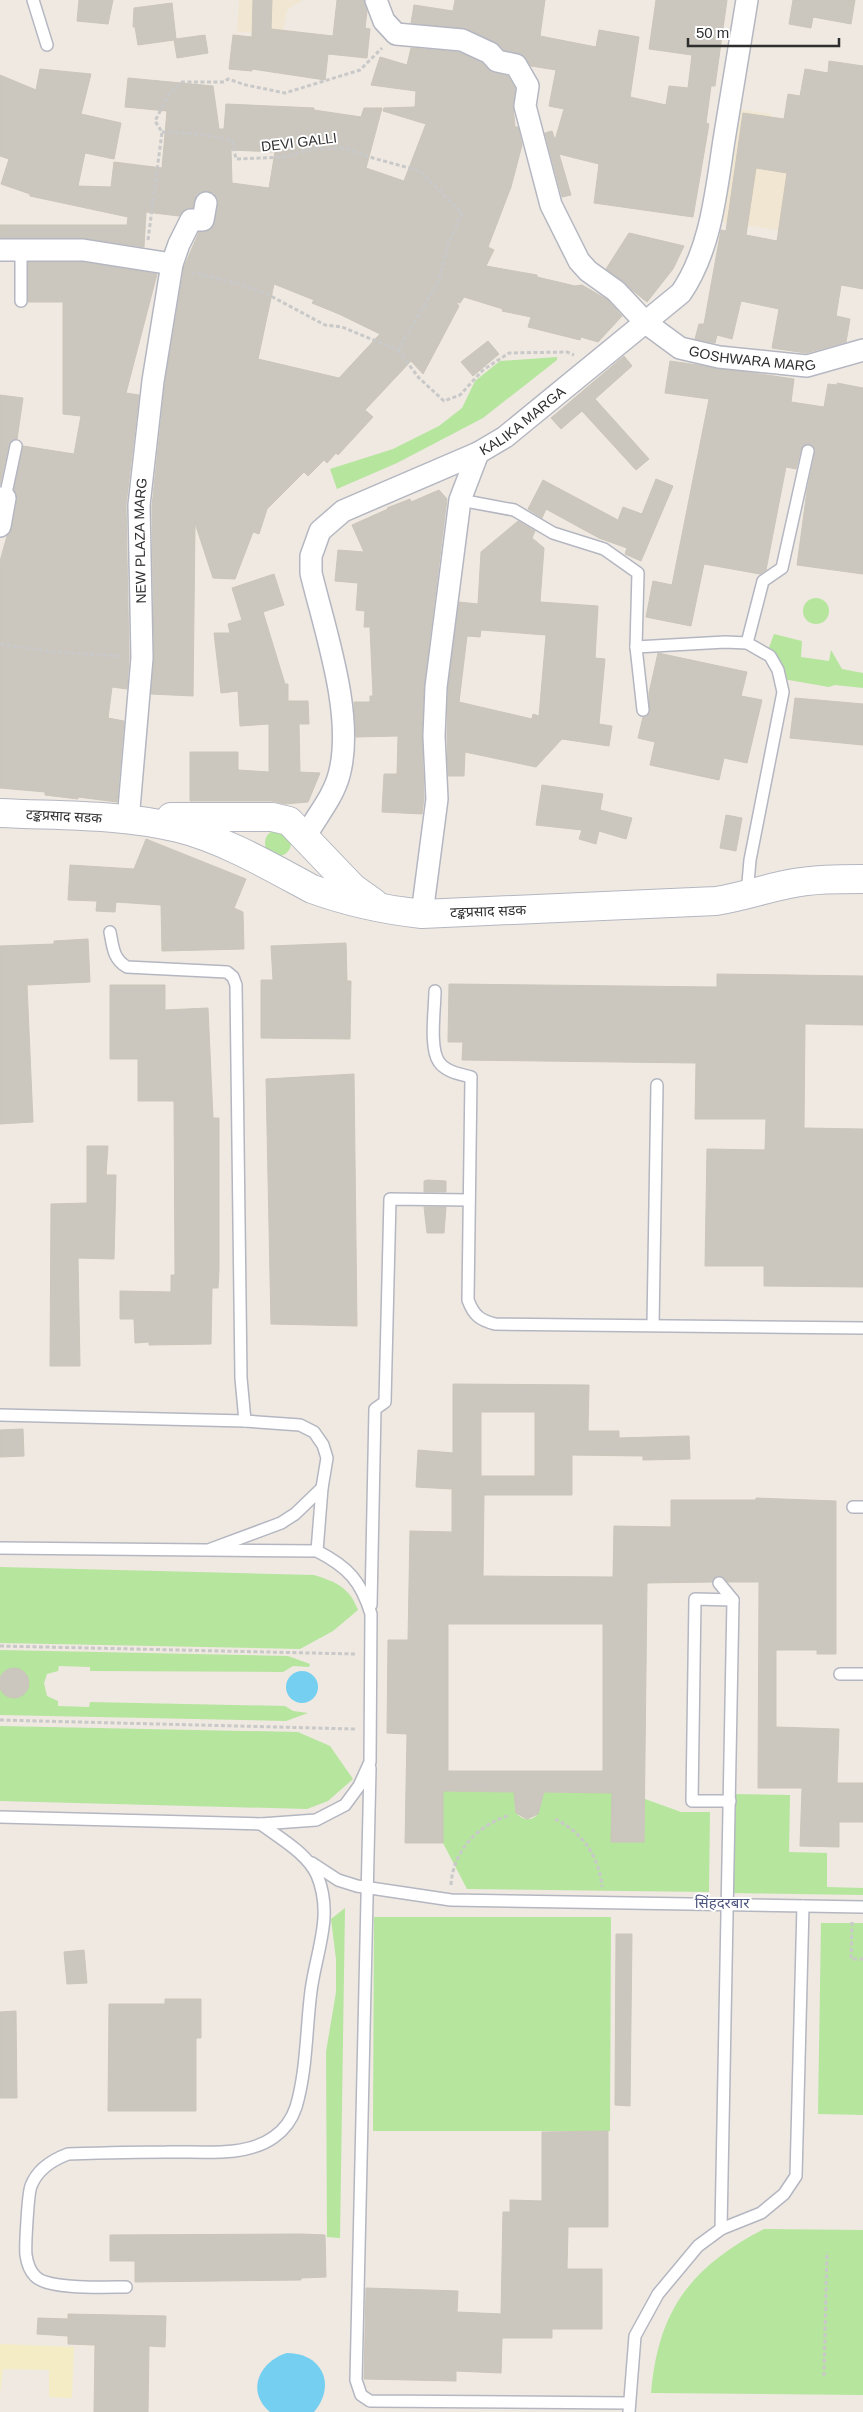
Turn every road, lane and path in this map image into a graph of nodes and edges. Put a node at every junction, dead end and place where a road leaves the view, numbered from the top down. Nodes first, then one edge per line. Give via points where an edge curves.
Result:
1 (33, 0) edge
2 (376, 0) edge
3 (747, 0) edge
4 (396, 34) junction
5 (47, 46) dead end
6 (162, 132) junction
7 (206, 203) dead end
8 (10, 250) edge
9 (141, 259) junction
10 (172, 264) junction
11 (21, 301) dead end
12 (646, 324) junction
13 (398, 350) junction
14 (863, 350) edge
15 (594, 365) junction
16 (16, 446) dead end
17 (808, 451) dead end
18 (478, 453) junction
19 (2, 498) edge
20 (460, 500) junction
21 (0, 526) edge
22 (747, 643) junction
23 (0, 644) edge
24 (636, 647) junction
25 (142, 658) junction
26 (643, 710) dead end
27 (329, 797) junction
28 (0, 813) edge
29 (272, 817) junction
30 (128, 820) junction
31 (304, 839) junction
32 (264, 864) junction
33 (863, 878) edge
34 (747, 896) junction
35 (386, 910) junction
36 (422, 914) junction
37 (110, 932) dead end
38 (435, 991) dead end
39 (657, 1085) dead end
40 (469, 1200) junction
41 (653, 1325) junction
42 (863, 1328) edge
43 (0, 1415) edge
44 (245, 1421) junction
45 (322, 1488) junction
46 (0, 1548) edge
47 (206, 1551) junction
48 (317, 1551) junction
49 (719, 1583) dead end
50 (733, 1600) junction
51 (371, 1614) junction
52 (0, 1646) edge
53 (371, 1654) junction
54 (840, 1674) dead end
55 (863, 1674) edge
56 (0, 1720) edge
57 (371, 1730) junction
58 (370, 1762) junction
59 (730, 1802) junction
60 (510, 1815) dead end
61 (0, 1817) edge
62 (555, 1819) dead end
63 (262, 1824) junction
64 (307, 1860) junction
65 (367, 1888) junction
66 (451, 1900) junction
67 (603, 1902) junction
68 (727, 1905) junction
69 (803, 1906) junction
70 (857, 1907) edge
71 (863, 1960) edge
72 (721, 2229) junction
73 (827, 2252) dead end
74 (126, 2287) dead end
75 (824, 2376) dead end
76 (629, 2408) edge

1 - 5 lane
2 - 4 street via 384,21
3 - 12 street, KALIKA MARGA via 704,246 694,274 682,293
4 - 6 path via 360,70 285,93 228,79 224,82 182,82 169,94 155,121
4 - 12 street, GOSHWARA MARG via 462,40 490,53 497,61 516,65 528,86 525,106 551,204 578,261 616,291
6 - 9 path via 147,250
6 - 13 path, DEVI GALLI via 232,140 236,159 285,157 312,149 345,148 420,171 444,193 462,213 448,245 438,282
7 - 10 street, NEW PLAZA MARG via 203,220 191,220
8 - 9 street via 83,250
8 - 11 lane
9 - 10 street
10 - 13 path via 201,276 244,286 325,325 342,327
10 - 25 street, NEW PLAZA MARG via 153,381 139,505
12 - 14 street, GOSHWARA MARG via 680,348 719,357 807,366
12 - 15 street, KALIKA MARGA
13 - 15 path via 419,378 444,401 460,395 483,370 509,353 568,352
15 - 18 street, KALIKA MARGA via 505,437
16 - 19 lane
17 - 22 lane via 782,568 763,581
18 - 20 street
18 - 27 street, KALIKA MARGA via 343,511 320,531 314,543 311,573 342,708 339,776
19 - 21 street
20 - 24 lane via 514,510 554,533 604,549 638,574
20 - 36 street via 436,687 437,799
22 - 24 lane
22 - 34 lane via 770,656 778,670 783,692 750,860
23 - 25 path via 54,652
24 - 26 lane
25 - 30 street, NEW PLAZA MARG
27 - 29 street via 312,809 295,815
27 - 31 street, KALIKA MARGA
28 - 30 street, टङ्कप्रसाद सडक
29 - 30 street, टङ्कप्रसाद सडक
29 - 31 street, टङ्कप्रसाद सडक via 289,821 299,828
29 - 32 street via 258,824 251,833 250,844
30 - 32 street, टङ्कप्रसाद सडक via 199,834
31 - 32 street via 300,859 290,868
31 - 35 street, टङ्कप्रसाद सडक via 353,888
32 - 35 street, टङ्कप्रसाद सडक via 312,889
33 - 34 street, टङ्कप्रसाद सडक via 789,884
34 - 36 street, टङ्कप्रसाद सडक via 672,904
35 - 36 street, टङ्कप्रसाद सडक
37 - 44 lane via 114,953 127,967 227,972 236,985 240,1378
38 - 40 lane via 434,1050 439,1062 449,1071 470,1077
39 - 41 lane
40 - 41 lane via 468,1300 480,1320 495,1324
40 - 51 lane via 390,1198 385,1402 375,1409
41 - 42 lane
43 - 44 lane
44 - 45 lane via 300,1425 314,1432 327,1458
45 - 47 lane via 281,1523
45 - 48 lane
46 - 47 lane
47 - 48 lane
48 - 51 lane via 340,1563 354,1578 365,1594
49 - 50 lane
50 - 59 lane
50 - 59 lane via 695,1599 693,1724 692,1801
51 - 53 lane
52 - 53 path
53 - 57 lane
54 - 55 lane
56 - 57 path
57 - 58 lane
58 - 63 lane via 359,1786 345,1805 316,1820
58 - 65 lane
59 - 68 lane
60 - 66 path via 480,1829 462,1849 452,1874
61 - 63 lane
62 - 67 path via 575,1832 593,1854 599,1870
63 - 64 lane
64 - 65 lane via 338,1880
64 - 74 lane via 317,1875 324,1908 324,1935 311,1987 300,2090 288,2124 265,2142 236,2150 68,2154 54,2159 30,2186 26,2254 36,2278 74,2287
65 - 66 lane
65 - 76 lane via 356,2380 361,2395 370,2401
66 - 67 lane
67 - 68 lane
68 - 69 lane
68 - 72 lane
69 - 70 lane
69 - 72 lane via 796,2176 784,2194 761,2213
70 - 71 path via 851,1959
72 - 76 lane via 698,2246 678,2268 646,2314 635,2336
73 - 75 path

